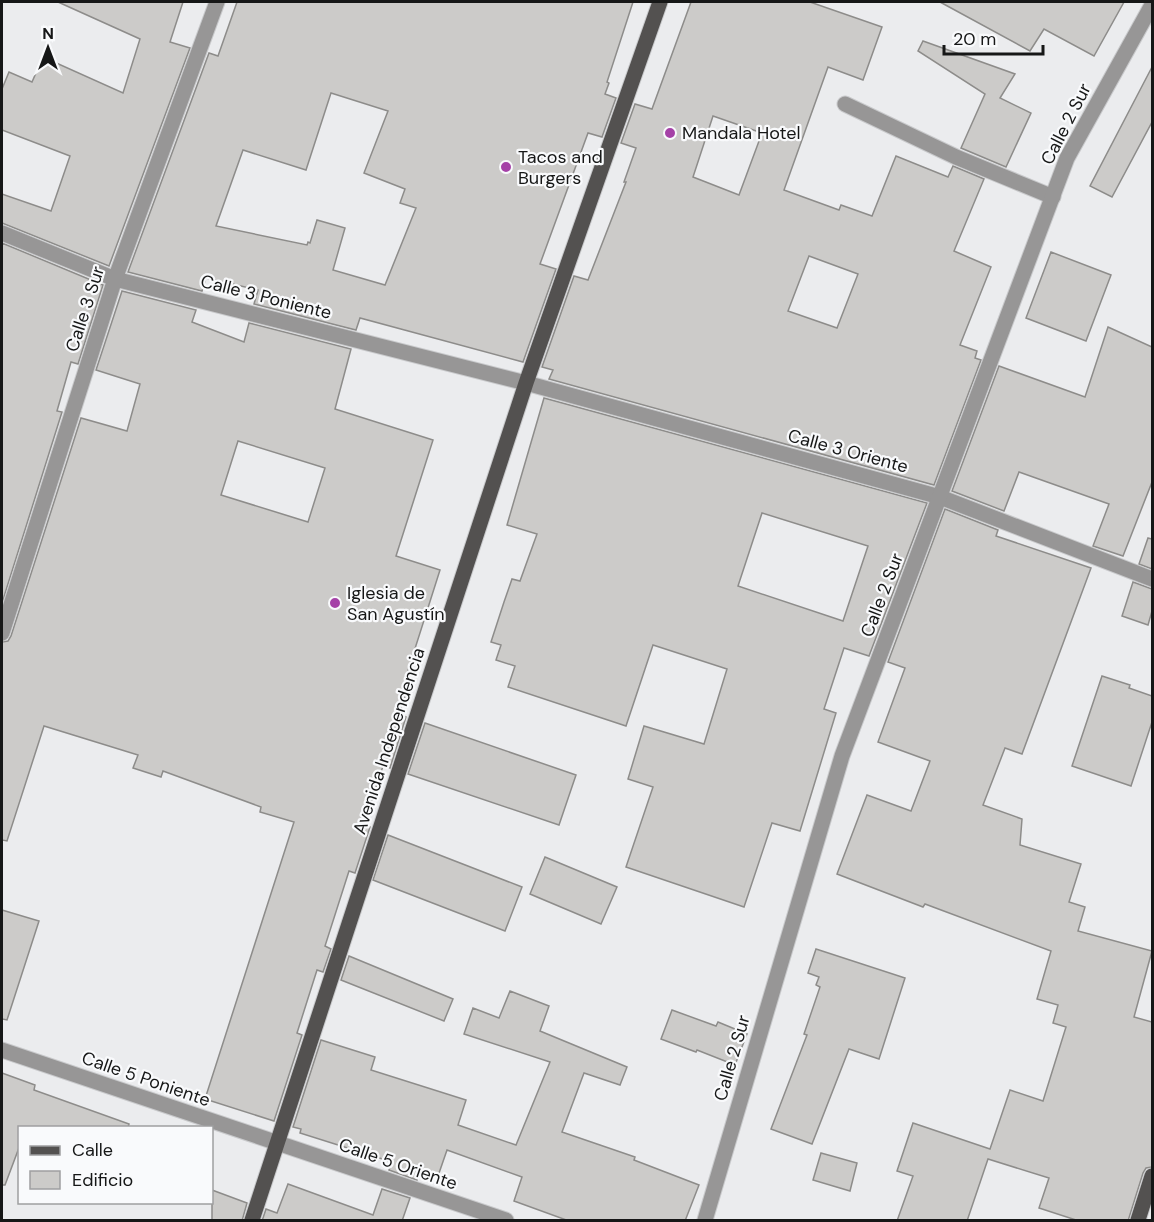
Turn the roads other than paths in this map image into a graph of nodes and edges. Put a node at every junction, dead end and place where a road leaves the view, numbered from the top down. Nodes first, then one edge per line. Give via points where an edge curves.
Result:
1 (218, 2) edge
2 (660, 2) edge
3 (1152, 5) edge
4 (845, 104) dead end
5 (1053, 197) junction
6 (2, 233) edge
7 (115, 279) junction
8 (526, 383) junction
9 (940, 497) junction
10 (1152, 579) edge
11 (2, 633) edge
12 (2, 1050) edge
13 (279, 1144) junction
14 (1152, 1176) edge
15 (252, 1221) edge
16 (506, 1221) edge
17 (705, 1221) edge
18 (1138, 1221) edge

1 - 7 street, Calle 3 Sur
2 - 8 main road, Avenida Independencia
3 - 5 street, Calle 2 Sur via 1067,158
4 - 5 street via 956,157
5 - 9 street, Calle 2 Sur
6 - 7 street, Calle 3 Poniente
7 - 8 street, Calle 3 Poniente
7 - 11 street, Calle 3 Sur
8 - 9 street, Calle 3 Oriente
8 - 13 main road, Avenida Independencia
9 - 10 street, Calle 3 Oriente
9 - 17 street, Calle 2 Sur via 842,756
12 - 13 street, Calle 5 Poniente
13 - 15 main road, Avenida Independencia
13 - 16 street, Calle 5 Oriente
14 - 18 main road

